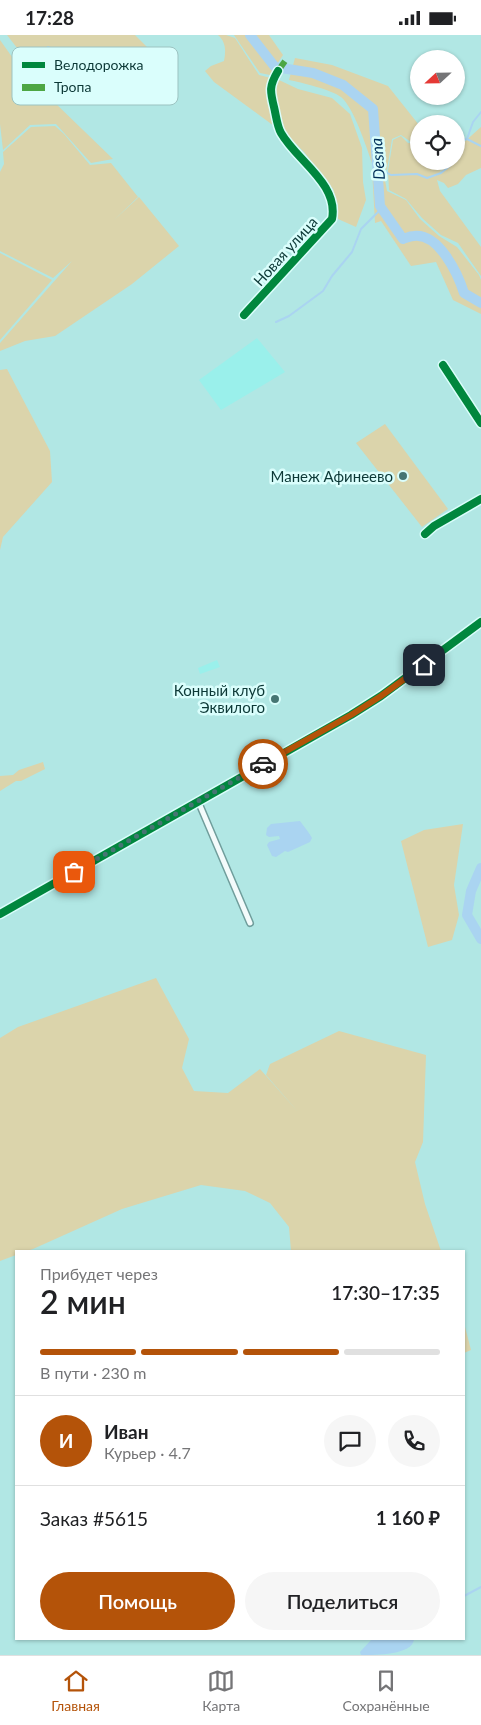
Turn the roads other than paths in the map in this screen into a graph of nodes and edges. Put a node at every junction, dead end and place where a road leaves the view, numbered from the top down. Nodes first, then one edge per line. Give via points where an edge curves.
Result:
1 (278, 71) dead end
2 (244, 315) dead end
3 (443, 365) dead end
4 (481, 423) edge
5 (481, 499) edge
6 (424, 534) dead end
7 (481, 622) edge
8 (198, 801) junction
9 (0, 914) edge
10 (250, 923) dead end

1 - 2 street, Новая улица via 270,91 281,133 330,193 334,209 332,219
3 - 4 street
5 - 6 street
7 - 8 street via 356,712
8 - 9 street
8 - 10 street

